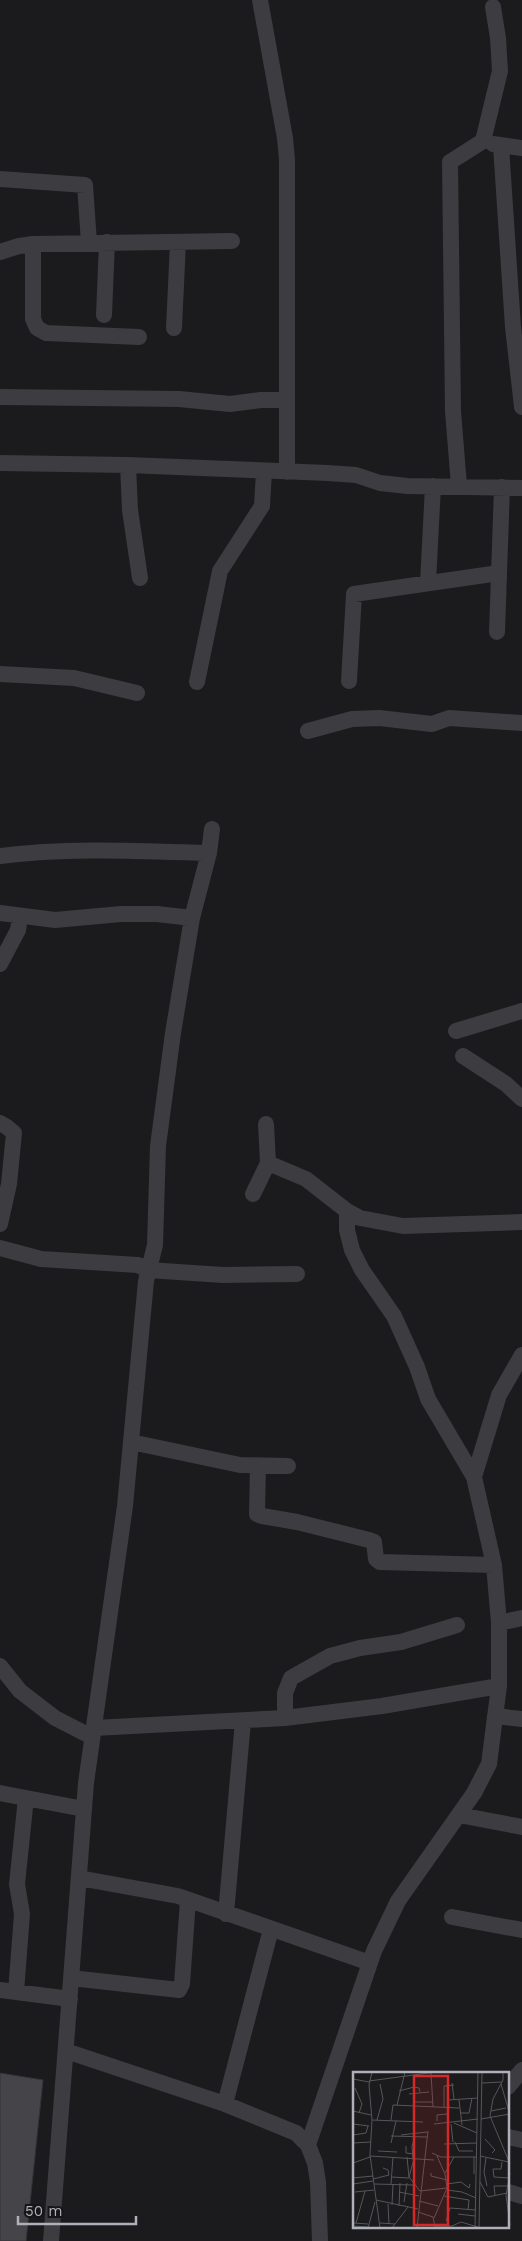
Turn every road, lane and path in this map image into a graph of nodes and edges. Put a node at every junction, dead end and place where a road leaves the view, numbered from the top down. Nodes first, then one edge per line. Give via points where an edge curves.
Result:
1 (260, 0) edge
2 (493, 7) dead end
3 (483, 141) junction
4 (501, 146) junction
5 (522, 148) edge
6 (0, 179) edge
7 (232, 241) dead end
8 (107, 242) junction
9 (178, 242) junction
10 (89, 243) junction
11 (33, 244) junction
12 (0, 252) edge
13 (104, 315) dead end
14 (174, 328) dead end
15 (139, 337) dead end
16 (520, 369) edge
17 (0, 397) edge
18 (287, 400) junction
19 (522, 407) edge
20 (0, 463) edge
21 (128, 465) junction
22 (264, 472) junction
23 (287, 472) junction
24 (434, 486) junction
25 (459, 486) junction
26 (502, 487) junction
27 (522, 488) edge
28 (499, 573) junction
29 (140, 578) dead end
30 (428, 583) junction
31 (497, 632) dead end
32 (0, 674) edge
33 (349, 681) dead end
34 (197, 682) dead end
35 (137, 693) dead end
36 (522, 724) edge
37 (308, 731) dead end
38 (212, 829) dead end
39 (209, 853) junction
40 (0, 856) edge
41 (0, 913) edge
42 (20, 916) junction
43 (192, 918) junction
44 (0, 964) edge
45 (522, 1010) edge
46 (456, 1031) dead end
47 (463, 1056) dead end
48 (522, 1099) edge
49 (0, 1123) edge
50 (266, 1124) dead end
51 (268, 1163) junction
52 (4, 1184) edge
53 (253, 1194) dead end
54 (347, 1211) junction
55 (522, 1222) edge
56 (0, 1224) edge
57 (0, 1250) edge
58 (148, 1270) junction
59 (297, 1274) dead end
60 (522, 1355) edge
61 (131, 1442) junction
62 (258, 1466) junction
63 (288, 1466) dead end
64 (474, 1477) junction
65 (494, 1565) junction
66 (522, 1618) edge
67 (499, 1623) junction
68 (457, 1625) dead end
69 (0, 1666) edge
70 (499, 1686) junction
71 (495, 1716) junction
72 (285, 1718) junction
73 (522, 1719) edge
74 (243, 1721) junction
75 (93, 1732) junction
76 (0, 1793) edge
77 (26, 1798) junction
78 (84, 1809) junction
79 (459, 1815) junction
80 (522, 1827) edge
81 (78, 1878) junction
82 (188, 1900) junction
83 (226, 1914) junction
84 (452, 1917) dead end
85 (271, 1929) junction
86 (522, 1930) edge
87 (370, 1963) junction
88 (71, 1978) junction
89 (8, 1991) edge
90 (70, 1999) junction
91 (66, 2051) junction
92 (522, 2070) edge
93 (510, 2085) edge
94 (226, 2104) junction
95 (308, 2145) junction
96 (51, 2241) edge
97 (320, 2241) edge

1 - 18 street via 285,138
2 - 3 street via 500,71
3 - 4 street
3 - 25 street via 450,162 453,411
4 - 5 street
4 - 16 street via 513,327
6 - 10 street via 85,185
7 - 9 street
8 - 9 street
8 - 10 street
8 - 13 street
9 - 14 street
10 - 11 street
11 - 12 street
11 - 15 street via 33,319 37,328 46,334
16 - 19 street
17 - 18 street via 179,399 230,404
18 - 23 street
20 - 21 street
21 - 22 street
21 - 29 street via 130,510
22 - 23 street
22 - 34 street via 262,506 220,571
23 - 24 street via 356,475 380,483
24 - 25 street
24 - 30 street
25 - 26 street
26 - 27 street
26 - 28 street
28 - 30 street
28 - 31 street
30 - 33 street via 354,594
32 - 35 street via 74,678
36 - 37 street via 449,718 432,724 379,718 352,719
38 - 39 street
39 - 40 street via 146,851
39 - 43 street
41 - 42 street
42 - 43 street via 55,920 121,914
42 - 44 street via 18,930
43 - 58 street via 158,1146 155,1245
45 - 46 street
47 - 48 street via 506,1084
49 - 52 street via 14,1133
50 - 51 street
51 - 53 street
51 - 54 street via 306,1179
52 - 56 street
54 - 55 street via 360,1218 403,1226
54 - 64 street via 352,1250 394,1316 428,1399
57 - 58 street via 41,1259 138,1265
58 - 59 street via 223,1275
58 - 61 street
60 - 64 street via 499,1395
61 - 62 street
61 - 75 street
62 - 63 street
62 - 65 street via 257,1514 369,1540 374,1542 376,1558 380,1562
64 - 65 street
65 - 67 street
66 - 67 street
67 - 70 street
68 - 72 street via 401,1642 330,1656 290,1678 285,1693
69 - 75 street via 20,1691 56,1718
70 - 71 street
70 - 72 street
71 - 73 street
71 - 79 street via 489,1764
72 - 74 street
74 - 75 street
74 - 83 street
75 - 78 street
76 - 77 street
77 - 78 street
77 - 89 street via 17,1884 22,1914
78 - 81 street
79 - 80 street
79 - 87 street via 398,1901
81 - 82 street
81 - 88 street
82 - 83 street
82 - 88 street via 179,1990
83 - 85 street
84 - 86 street
85 - 87 street
85 - 94 street
87 - 95 street
88 - 90 street
89 - 90 street
90 - 91 street
91 - 94 street
91 - 96 street
92 - 93 street
94 - 95 street via 296,2133
95 - 97 street via 318,2182

